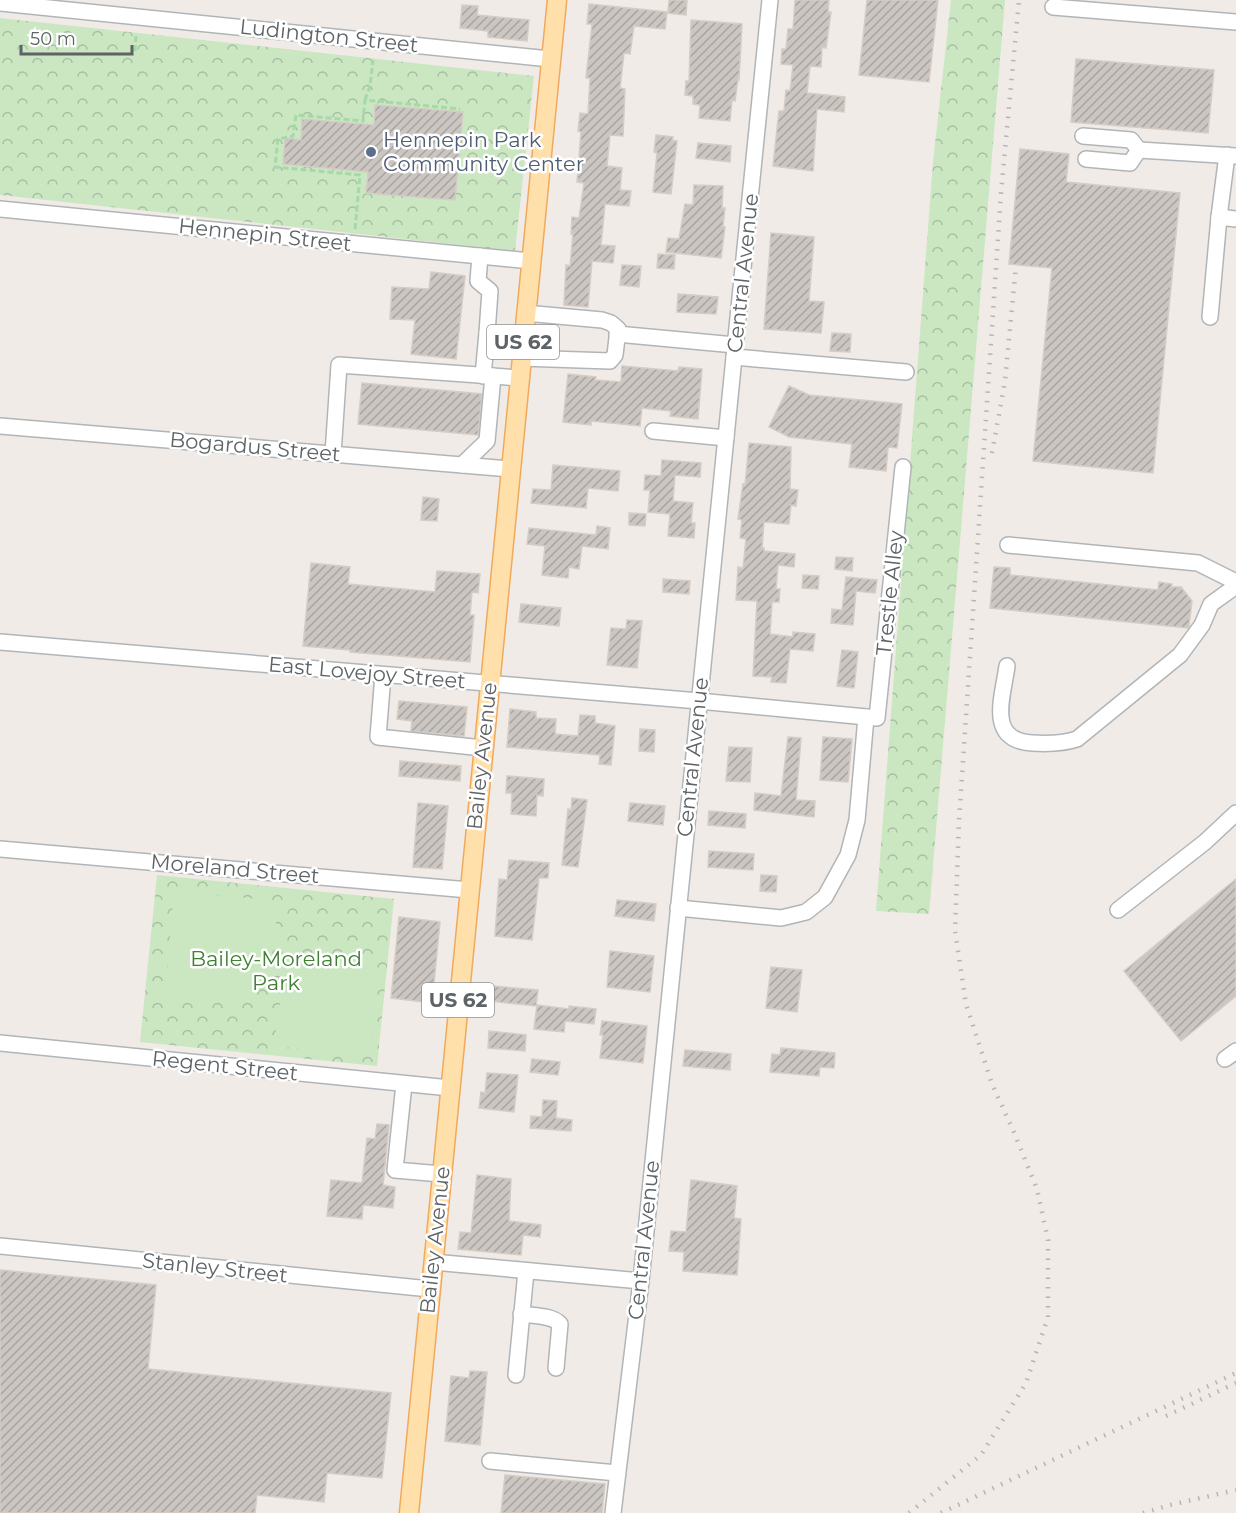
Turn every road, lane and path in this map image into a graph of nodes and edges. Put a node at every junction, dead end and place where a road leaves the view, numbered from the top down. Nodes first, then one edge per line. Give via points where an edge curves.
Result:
1 (557, 0) edge
2 (770, 0) edge
3 (0, 3) edge
4 (1053, 7) dead end
5 (1236, 22) edge
6 (136, 36) dead end
7 (135, 51) dead end
8 (550, 59) junction
9 (373, 60) dead end
10 (365, 100) junction
11 (460, 109) dead end
12 (1083, 136) dead end
13 (1139, 150) junction
14 (1231, 156) edge
15 (1086, 159) dead end
16 (0, 209) edge
17 (1219, 217) junction
18 (1236, 219) edge
19 (355, 229) dead end
20 (480, 256) junction
21 (531, 261) junction
22 (525, 314) junction
23 (1210, 317) dead end
24 (487, 333) junction
25 (617, 334) junction
26 (523, 337) junction
27 (735, 351) junction
28 (521, 358) junction
29 (906, 372) dead end
30 (488, 376) junction
31 (519, 378) junction
32 (0, 426) edge
33 (653, 430) dead end
34 (726, 438) junction
35 (333, 454) junction
36 (462, 465) junction
37 (903, 467) dead end
38 (510, 469) junction
39 (1008, 545) dead end
40 (1236, 584) edge
41 (0, 642) edge
42 (1007, 666) dead end
43 (383, 675) junction
44 (489, 684) junction
45 (699, 701) junction
46 (871, 718) junction
47 (483, 748) junction
48 (1236, 813) edge
49 (0, 849) edge
50 (469, 890) junction
51 (678, 908) junction
52 (1118, 910) dead end
53 (0, 1043) edge
54 (404, 1084) junction
55 (450, 1088) junction
56 (441, 1174) junction
57 (0, 1246) edge
58 (433, 1262) junction
59 (526, 1271) junction
60 (641, 1281) junction
61 (430, 1289) junction
62 (521, 1314) junction
63 (556, 1368) dead end
64 (516, 1375) dead end
65 (490, 1461) dead end
66 (617, 1473) junction
67 (409, 1513) edge
68 (613, 1513) edge

1 - 8 main road, Bailey Avenue / US 62
2 - 27 street, Central Avenue
3 - 8 street, Ludington Street
4 - 5 street
6 - 7 path
8 - 21 main road, Bailey Avenue / US 62
9 - 10 path
10 - 11 path
10 - 19 path via 363,121 296,115 293,136 278,139 275,167 360,176
12 - 13 street via 1131,140
13 - 14 street
13 - 15 street via 1130,163
14 - 17 street
16 - 20 street, Hennepin Street
17 - 18 street
17 - 23 street
20 - 21 street, Hennepin Street
20 - 24 street via 478,281 490,291
21 - 22 main road, Bailey Avenue / US 62
22 - 25 street via 602,320 618,329
22 - 26 main road, Bailey Avenue / US 62
24 - 26 street
24 - 30 street
25 - 27 street
25 - 28 street via 615,355 603,363
26 - 28 main road, Bailey Avenue / US 62
27 - 29 street
27 - 34 street, Central Avenue
28 - 31 main road, Bailey Avenue / US 62
30 - 31 street
30 - 35 street via 339,365
30 - 36 street via 487,441
31 - 38 main road, Bailey Avenue / US 62
32 - 35 street, Bogardus Street
33 - 34 street
34 - 45 street, Central Avenue
35 - 36 street, Bogardus Street
36 - 38 street, Bogardus Street
37 - 46 street, Trestle Alley
38 - 44 main road, Bailey Avenue / US 62
39 - 40 street via 1198,563
40 - 42 street via 1211,604 1202,625 1180,655 1077,739 1066,743 1018,742 1005,732 1000,717
41 - 43 street, East Lovejoy Street
43 - 44 street, East Lovejoy Street
43 - 47 street via 378,737
44 - 45 street, East Lovejoy Street
44 - 47 main road, Bailey Avenue / US 62
45 - 46 street, East Lovejoy Street
45 - 51 street, Central Avenue
46 - 51 street, Trestle Alley via 857,820 848,855 825,897 806,912 781,918
47 - 50 main road, Bailey Avenue / US 62
48 - 52 street
49 - 50 street, Moreland Street
50 - 55 main road, Bailey Avenue / US 62
51 - 60 street, Central Avenue
53 - 54 street, Regent Street
54 - 55 street, Regent Street
54 - 56 street via 395,1170
55 - 56 main road, Bailey Avenue / US 62
56 - 58 main road, Bailey Avenue / US 62
57 - 61 street, Stanley Street
58 - 59 street
58 - 61 main road, Bailey Avenue / US 62
59 - 60 street
59 - 62 street
60 - 66 street, Central Avenue
61 - 67 main road, Bailey Avenue / US 62
62 - 63 street via 550,1318 560,1324
62 - 64 street
65 - 66 street
66 - 68 street, Central Avenue

